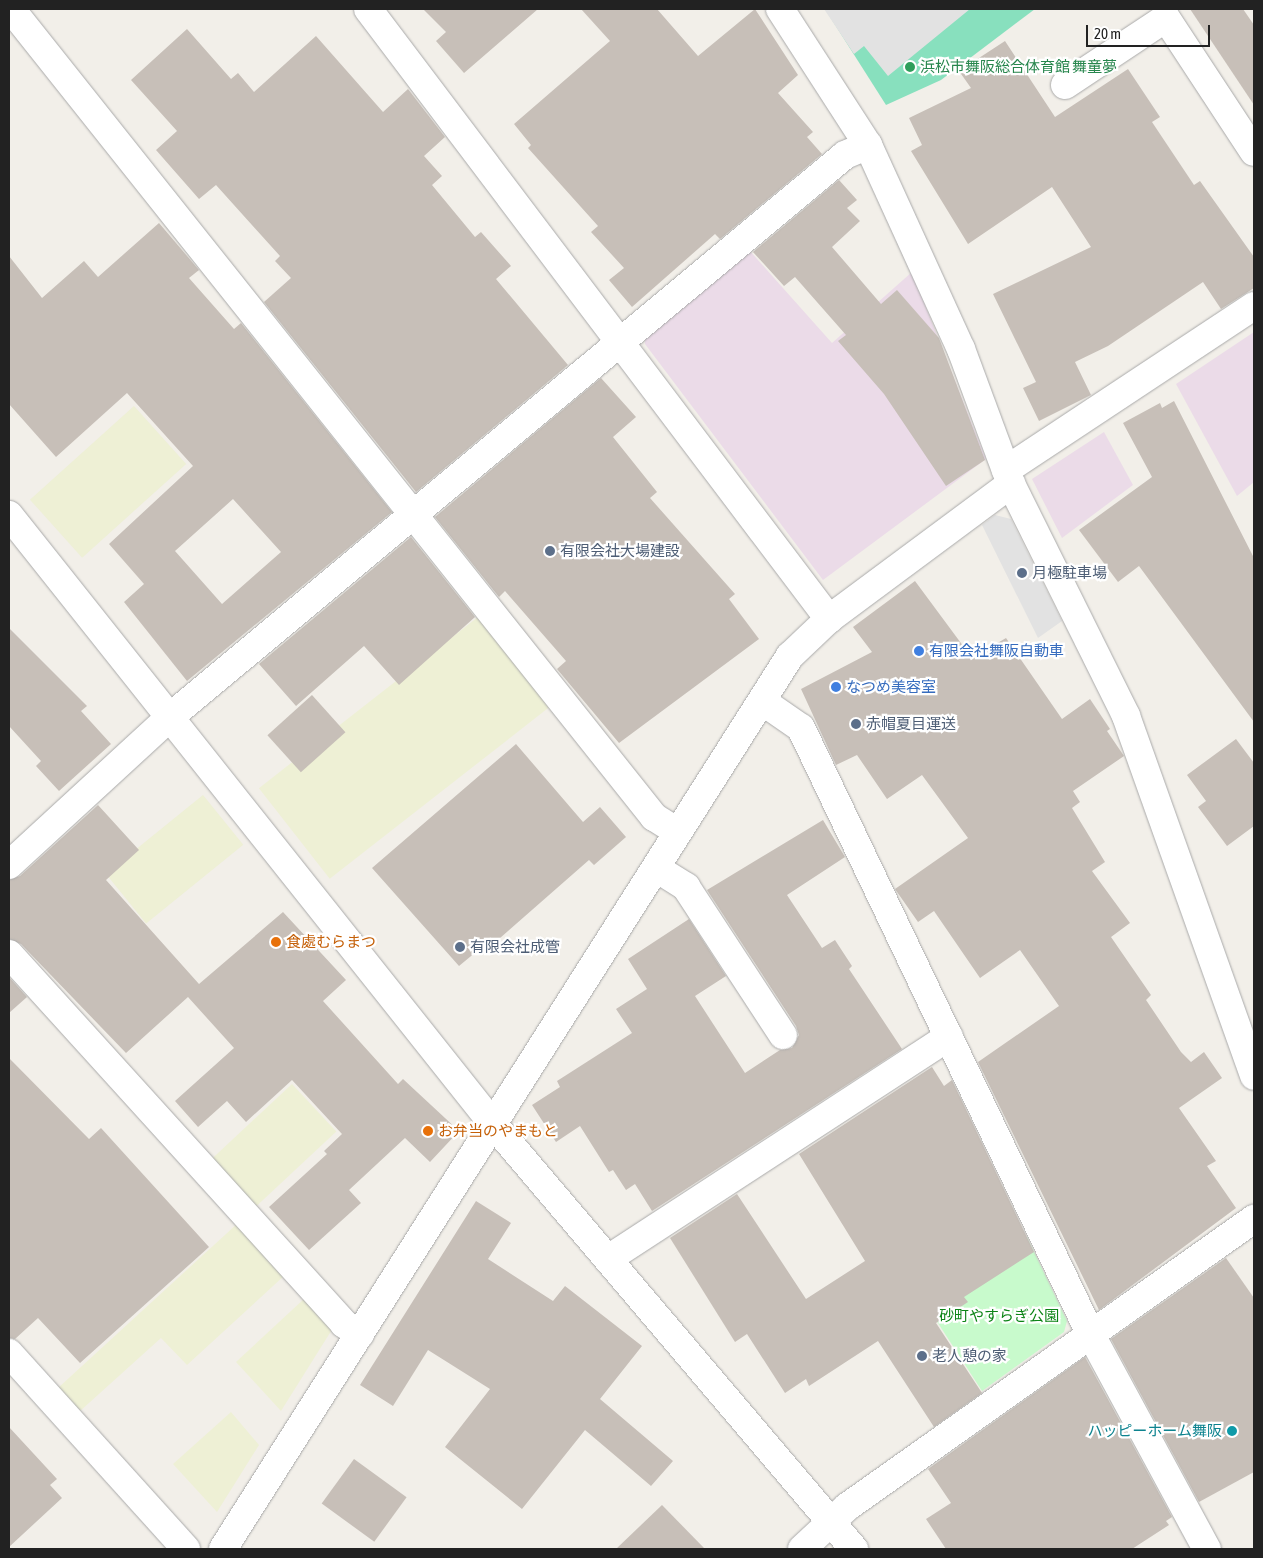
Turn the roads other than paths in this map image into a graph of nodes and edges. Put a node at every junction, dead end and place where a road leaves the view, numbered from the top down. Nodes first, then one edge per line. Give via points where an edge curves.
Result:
1 (11, 9) edge
2 (368, 9) edge
3 (780, 9) edge
4 (1065, 86) dead end
5 (868, 144) junction
6 (1254, 152) edge
7 (1254, 306) edge
8 (620, 343) junction
9 (1008, 477) junction
10 (414, 514) junction
11 (9, 515) edge
12 (829, 619) junction
13 (762, 701) junction
14 (170, 717) junction
15 (678, 832) junction
16 (9, 865) edge
17 (656, 868) junction
18 (9, 954) edge
19 (783, 1035) dead end
20 (949, 1038) junction
21 (1254, 1076) edge
22 (493, 1124) junction
23 (1254, 1220) edge
24 (608, 1259) junction
25 (360, 1334) junction
26 (1090, 1334) junction
27 (9, 1353) edge
28 (832, 1521) junction
29 (186, 1549) edge
30 (223, 1549) edge
31 (802, 1549) edge
32 (854, 1549) edge
33 (1207, 1549) edge

1 - 10 street
2 - 8 street
3 - 5 street
4 - 6 street via 1166,18
5 - 8 street via 845,155
5 - 9 street via 961,349
7 - 9 street
8 - 10 street
8 - 12 street
9 - 12 street
9 - 21 street via 1143,754
10 - 14 street
10 - 15 street via 654,817
11 - 14 street
12 - 13 street via 790,656
13 - 15 street
13 - 20 street via 801,728
14 - 16 street
14 - 22 street
15 - 17 street
17 - 19 street via 686,887
17 - 22 street
18 - 25 street via 344,1324
20 - 24 street
20 - 26 street
22 - 24 street
22 - 25 street
23 - 26 street
24 - 28 street
25 - 30 street
26 - 28 street
26 - 33 street
27 - 29 street
28 - 31 street
28 - 32 street

